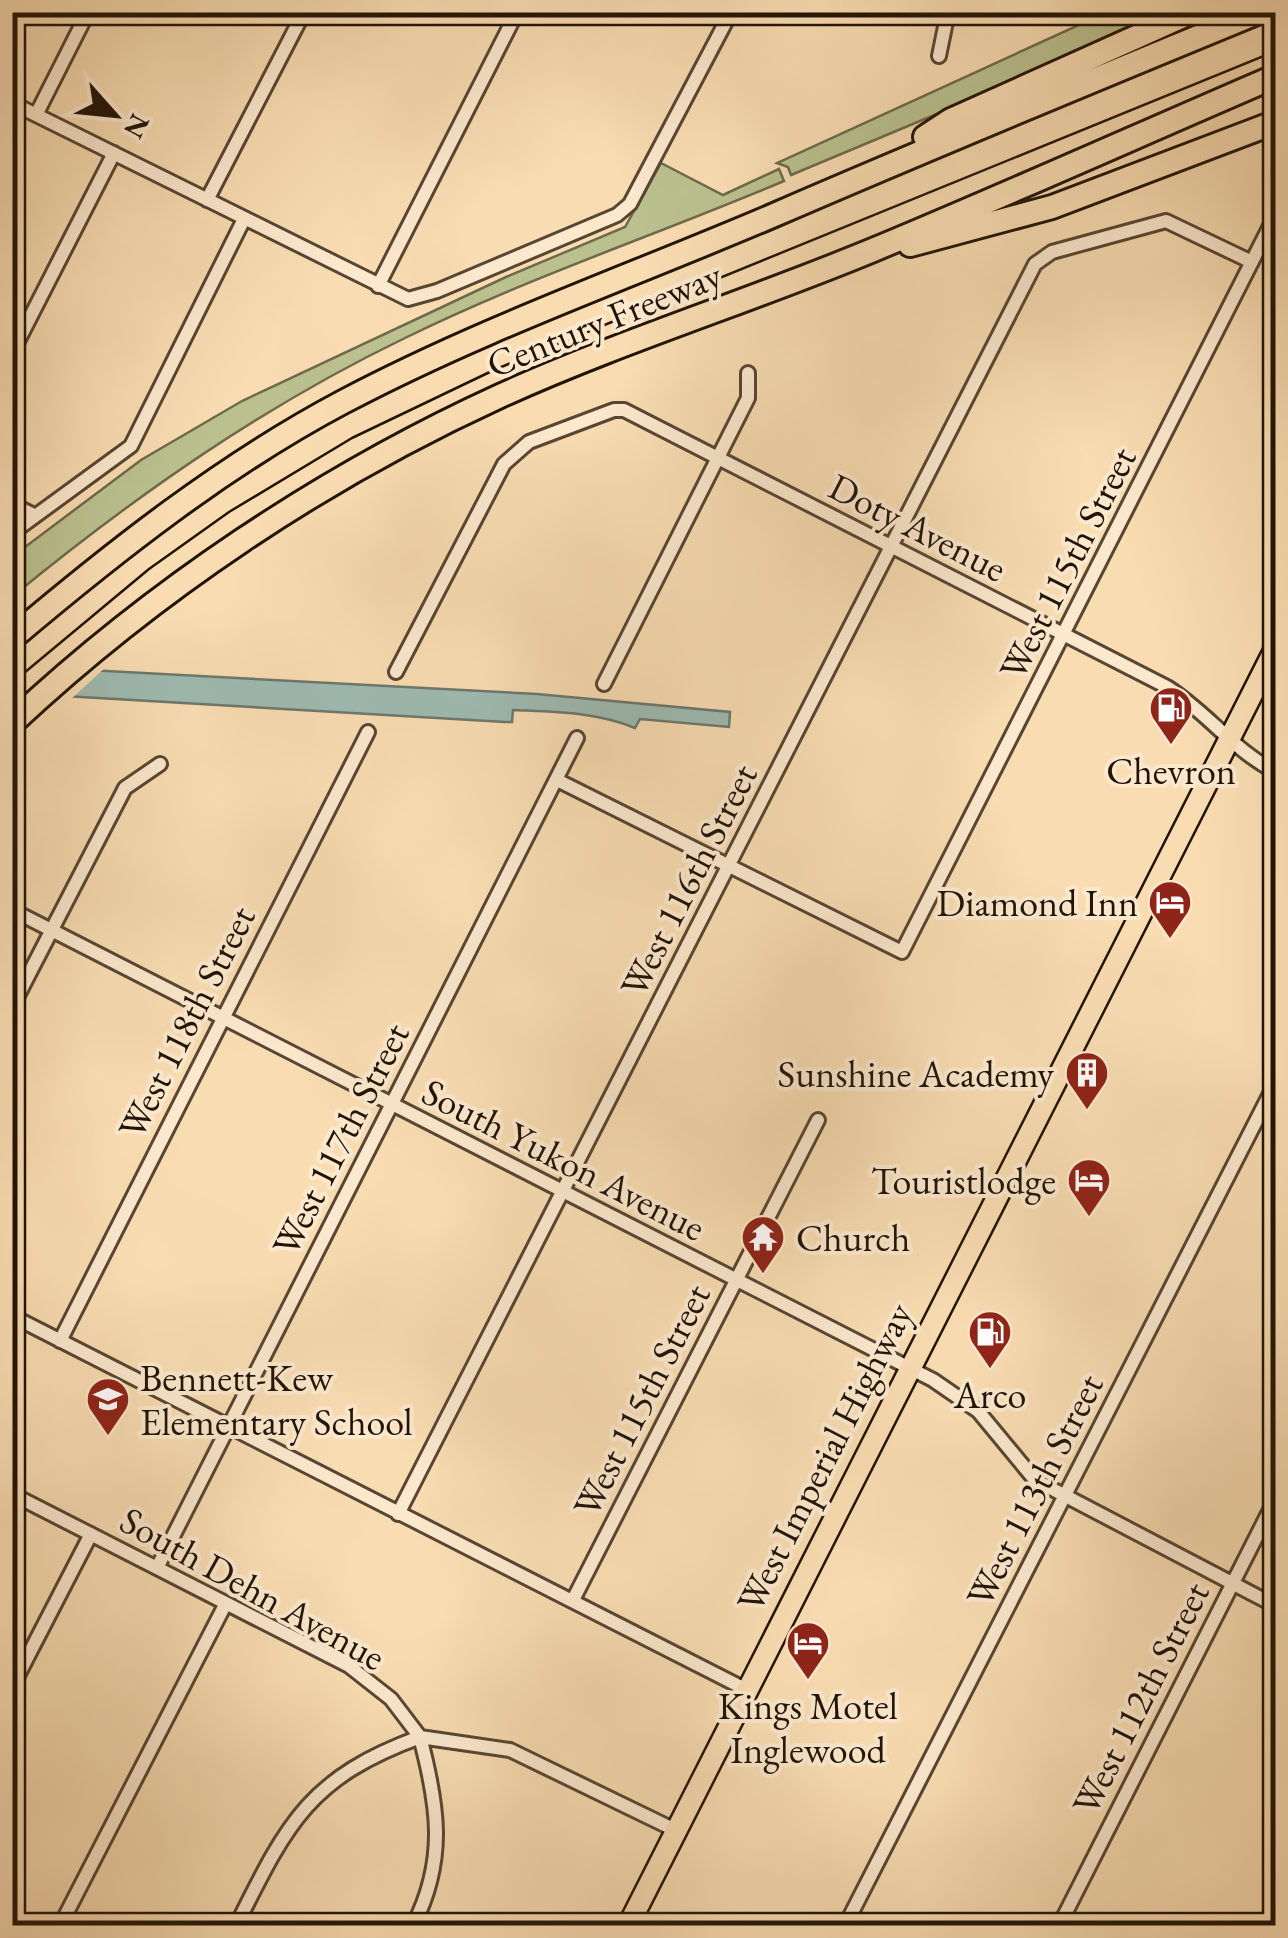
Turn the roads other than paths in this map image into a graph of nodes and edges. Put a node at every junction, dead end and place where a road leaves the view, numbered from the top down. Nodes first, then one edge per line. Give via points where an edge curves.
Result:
1 (88, 12) edge
2 (304, 12) edge
3 (517, 12) edge
4 (731, 12) edge
5 (948, 12) edge
6 (1192, 12) edge
7 (1259, 12) edge
8 (939, 56) dead end
9 (1276, 76) edge
10 (12, 103) edge
11 (36, 114) junction
12 (1276, 122) edge
13 (114, 153) junction
14 (880, 166) junction
15 (1276, 197) edge
16 (207, 200) junction
17 (244, 219) junction
18 (872, 250) junction
19 (1252, 262) junction
20 (378, 286) junction
21 (12, 354) edge
22 (748, 374) dead end
23 (719, 460) junction
24 (12, 504) edge
25 (34, 515) junction
26 (12, 533) edge
27 (890, 546) junction
28 (1064, 634) junction
29 (13, 638) edge
30 (1276, 647) edge
31 (396, 672) dead end
32 (604, 684) dead end
33 (12, 723) edge
34 (368, 732) dead end
35 (1230, 736) junction
36 (577, 738) dead end
37 (160, 764) dead end
38 (1276, 772) edge
39 (557, 780) junction
40 (729, 866) junction
41 (12, 910) edge
42 (51, 930) junction
43 (12, 1007) edge
44 (221, 1018) junction
45 (1276, 1082) edge
46 (392, 1105) junction
47 (818, 1120) dead end
48 (563, 1192) junction
49 (736, 1280) junction
50 (12, 1316) edge
51 (60, 1341) junction
52 (909, 1367) junction
53 (228, 1427) junction
54 (12, 1494) edge
55 (1064, 1498) junction
56 (1276, 1498) edge
57 (398, 1514) junction
58 (91, 1534) junction
59 (157, 1568) junction
60 (1232, 1584) junction
61 (573, 1600) junction
62 (226, 1603) junction
63 (1276, 1606) edge
64 (12, 1687) edge
65 (745, 1689) junction
66 (420, 1737) junction
67 (675, 1830) junction
68 (60, 1926) edge
69 (236, 1926) edge
70 (413, 1926) edge
71 (628, 1926) edge
72 (845, 1926) edge
73 (1058, 1926) edge

1 - 11 street
2 - 16 street
3 - 20 street
4 - 20 street via 640,191 617,215 437,292 408,299
5 - 8 street
6 - 14 highway via 952,120
7 - 14 highway, Century Freeway
9 - 18 highway, Century Freeway
10 - 11 street
11 - 13 street
12 - 18 highway via 1052,206
13 - 16 street
13 - 21 street
14 - 29 highway, Century Freeway via 474,338 340,403 222,476
15 - 19 street, West 115th Street
16 - 17 street
17 - 20 street
17 - 25 street via 131,446
18 - 33 highway, Century Freeway via 501,396 388,453 282,515 82,659
19 - 27 street, West 116th Street via 1166,221 1052,252 1030,273
19 - 28 street, West 115th Street
22 - 23 street via 748,398
23 - 27 street, Doty Avenue
23 - 31 street, Doty Avenue via 624,410 529,442 493,482
23 - 32 street
24 - 25 street
25 - 26 street
27 - 28 street, Doty Avenue
27 - 40 street, West 116th Street
28 - 35 street, Doty Avenue via 1167,687
28 - 40 street, West 115th Street via 902,952
30 - 35 main road, West Imperial Highway
34 - 44 street, West 118th Street
35 - 38 street, Doty Avenue via 1251,760
35 - 52 main road, West Imperial Highway
36 - 39 street, West 117th Street
37 - 42 street via 124,788
39 - 40 street
39 - 46 street, West 117th Street
40 - 48 street, West 116th Street
41 - 42 street, South Yukon Avenue
42 - 43 street
42 - 44 street, South Yukon Avenue
44 - 46 street, South Yukon Avenue
44 - 51 street, West 118th Street
45 - 55 street, West 113th Street
46 - 48 street, South Yukon Avenue
46 - 53 street, West 117th Street
47 - 49 street, West 115th Street
48 - 49 street, South Yukon Avenue
48 - 57 street, West 116th Street
49 - 52 street, South Yukon Avenue
49 - 61 street, West 115th Street
50 - 51 street
51 - 53 street
52 - 55 street, South Yukon Avenue via 956,1393 1035,1480
52 - 65 main road, West Imperial Highway
53 - 57 street
53 - 59 street, West 117th Street
54 - 58 street, South Dehn Avenue
55 - 60 street, South Yukon Avenue
55 - 72 street, West 113th Street
56 - 60 street, West 112th Street
57 - 61 street
58 - 59 street, South Dehn Avenue
58 - 64 street
59 - 62 street, South Dehn Avenue
60 - 63 street, South Yukon Avenue
60 - 73 street, West 112th Street
61 - 65 street
62 - 66 street, South Dehn Avenue via 349,1666 391,1700
62 - 68 street
65 - 67 main road, West Imperial Highway
66 - 67 street via 510,1750
66 - 69 street via 359,1762 306,1804 284,1832
66 - 70 street via 436,1796 439,1848
67 - 71 main road, West Imperial Highway

